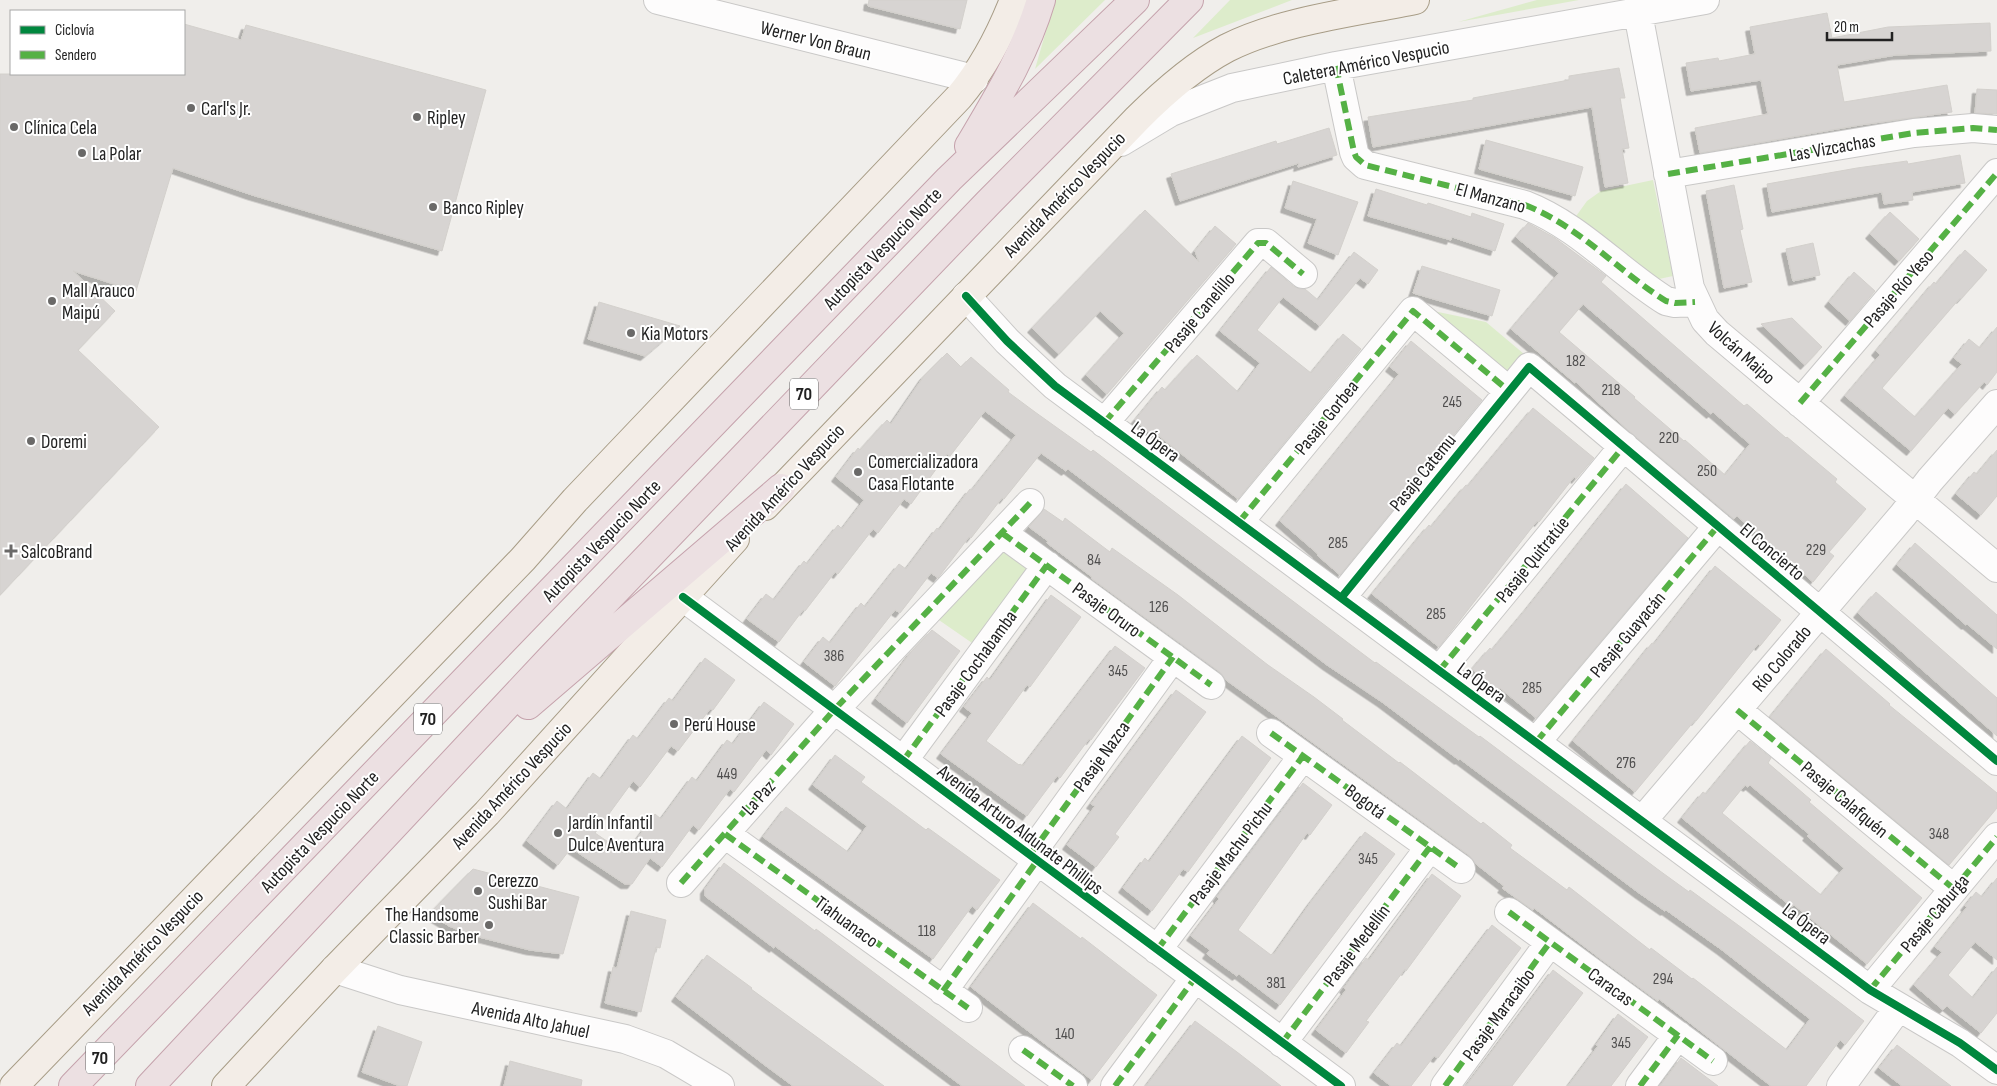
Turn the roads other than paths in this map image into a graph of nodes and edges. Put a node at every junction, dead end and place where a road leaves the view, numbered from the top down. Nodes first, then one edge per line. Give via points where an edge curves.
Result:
1 (1014, 0) edge
2 (1041, 0) edge
3 (1135, 0) edge
4 (1189, 0) edge
5 (1415, 0) edge
6 (1705, 0) edge
7 (671, 2) edge
8 (1638, 13) junction
9 (1336, 66) junction
10 (974, 79) junction
11 (1997, 130) edge
12 (1108, 151) junction
13 (1997, 173) edge
14 (1668, 174) junction
15 (949, 179) junction
16 (1303, 274) dead end
17 (966, 296) junction
18 (1695, 302) junction
19 (1529, 367) joint
20 (1509, 391) junction
21 (1800, 403) junction
22 (1997, 404) edge
23 (1104, 423) junction
24 (1624, 446) junction
25 (781, 488) junction
26 (1915, 499) junction
27 (1030, 503) dead end
28 (1239, 522) junction
29 (1718, 526) junction
30 (1002, 533) junction
31 (1047, 565) junction
32 (1997, 568) edge
33 (683, 597) junction
34 (1341, 598) junction
35 (1820, 612) junction
36 (1173, 658) junction
37 (1440, 671) junction
38 (1211, 685) dead end
39 (834, 710) junction
40 (1737, 710) junction
41 (1271, 733) dead end
42 (1536, 742) junction
43 (1303, 756) junction
44 (903, 761) junction
45 (1997, 761) edge
46 (424, 794) junction
47 (1642, 821) junction
48 (725, 834) junction
49 (1997, 837) edge
50 (1430, 847) junction
51 (1034, 858) junction
52 (1462, 869) dead end
53 (681, 883) dead end
54 (1954, 889) junction
55 (1509, 912) dead end
56 (1550, 942) junction
57 (1158, 950) junction
58 (335, 969) junction
59 (1195, 978) junction
60 (1870, 990) junction
61 (944, 991) junction
62 (968, 1008) dead end
63 (1898, 1008) junction
64 (126, 1031) junction
65 (1678, 1035) junction
66 (1282, 1043) junction
67 (1023, 1050) dead end
68 (1713, 1061) dead end
69 (1994, 1062) edge
70 (14, 1086) edge
71 (54, 1086) edge
72 (73, 1086) edge
73 (150, 1086) edge
74 (226, 1086) edge
75 (720, 1086) edge
76 (1073, 1086) edge
77 (1115, 1086) edge
78 (1341, 1086) edge
79 (1445, 1086) edge
80 (1640, 1086) edge
81 (1841, 1086) edge

1 - 10 main road, Avenida Américo Vespucio via 993,49
2 - 15 highway via 1015,68
3 - 15 highway, Autopista Vespucio Norte / 70
4 - 46 highway, 70 via 839,357
5 - 12 main road, Avenida Américo Vespucio via 1303,23 1228,48 1200,64 1160,96
6 - 8 street, Caletera Américo Vespucio
7 - 10 street, Werner Von Braun
8 - 9 street, Caletera Américo Vespucio
8 - 14 street, Volcán Maipo
9 - 12 street, Caletera Américo Vespucio via 1202,98 1171,112
9 - 18 street, El Manzano via 1354,152 1365,165 1543,212 1666,300
10 - 70 main road, Avenida Américo Vespucio via 575,500 523,559
11 - 14 street, Las Vizcachas via 1973,128 1914,133
12 - 17 main road, Avenida Américo Vespucio
13 - 21 street, Pasaje Río Yeso
14 - 18 street, Volcán Maipo
15 - 64 highway, Autopista Vespucio Norte / 70
16 - 23 street, Pasaje Canelillo via 1266,243 1258,244
17 - 23 street, La Ópera via 1037,371
17 - 25 main road, Avenida Américo Vespucio
18 - 21 street, Volcán Maipo via 1717,333
19 - 20 street, Pasaje Catemu
19 - 24 street, El Concierto
20 - 28 street, Pasaje Gorbea via 1413,311
20 - 34 street, Pasaje Catemu
21 - 26 street, Volcán Maipo
22 - 26 street, Río Colorado
23 - 28 street, La Ópera
24 - 29 street, El Concierto
24 - 37 street, Pasaje Quitratúe
25 - 33 main road, Avenida Américo Vespucio
25 - 46 highway
26 - 32 street, Volcán Maipo
26 - 35 street, Río Colorado
27 - 30 street
28 - 34 street, La Ópera
29 - 35 street, El Concierto
29 - 42 street, Pasaje Guayacán
30 - 31 street, Pasaje Oruro
30 - 39 street
31 - 36 street, Pasaje Oruro
31 - 44 street, Pasaje Cochabamba
33 - 39 street, Avenida Arturo Aldunate Phillips
33 - 58 main road, Avenida Américo Vespucio via 487,813
34 - 37 street, La Ópera
35 - 40 street, Río Colorado
35 - 45 street, El Concierto
36 - 38 street, Pasaje Oruro
36 - 51 street, Pasaje Nazca
37 - 42 street, La Ópera
39 - 44 street, Avenida Arturo Aldunate Phillips
39 - 48 street, La Paz
40 - 47 street, Río Colorado
40 - 54 street, Pasaje Calafquén
41 - 43 street, Bogotá
42 - 47 street, La Ópera
43 - 50 street, Bogotá
43 - 57 street, Pasaje Machu Pichu
44 - 51 street, Avenida Arturo Aldunate Phillips
46 - 73 highway, 70
47 - 60 street, La Ópera
48 - 53 street, La Paz
48 - 61 street, Tiahuanaco
49 - 54 street, Pasaje Caburga
50 - 52 street, Bogotá
50 - 66 street, Pasaje Medellín
51 - 57 street, Avenida Arturo Aldunate Phillips
51 - 61 street, Pasaje Nazca
54 - 60 street, Pasaje Caburga
55 - 56 street, Caracas
56 - 65 street, Caracas
56 - 79 street, Pasaje Maracaibo
57 - 59 street, Avenida Arturo Aldunate Phillips
58 - 74 main road, Avenida Américo Vespucio
58 - 75 street, Avenida Alto Jahuel via 400,990 624,1040 666,1054
59 - 66 street, Avenida Arturo Aldunate Phillips
59 - 77 street
60 - 63 street, La Ópera
61 - 62 street, Tiahuanaco
63 - 69 street, La Ópera
63 - 81 street
64 - 71 highway
64 - 72 highway, Autopista Vespucio Norte / 70
65 - 68 street, Caracas
65 - 80 street
66 - 78 street, Avenida Arturo Aldunate Phillips
67 - 76 street

